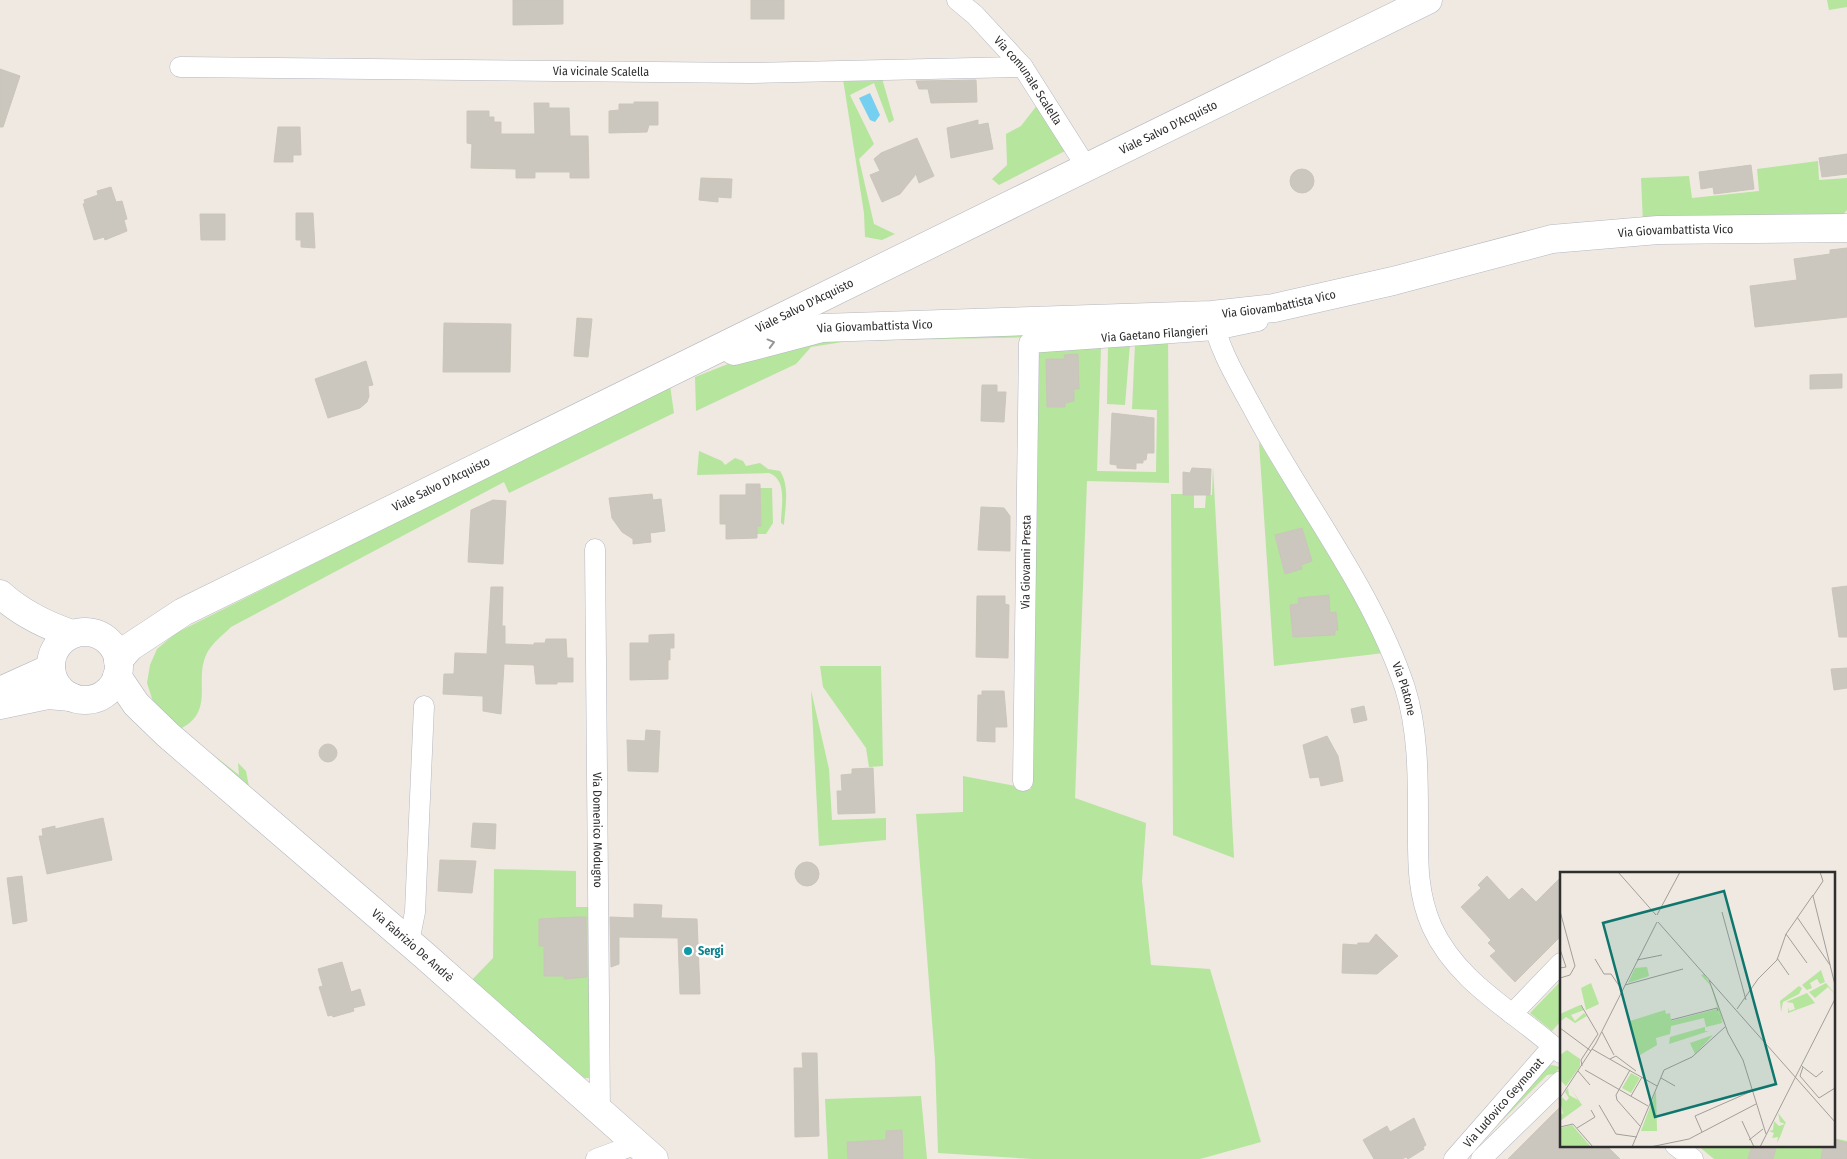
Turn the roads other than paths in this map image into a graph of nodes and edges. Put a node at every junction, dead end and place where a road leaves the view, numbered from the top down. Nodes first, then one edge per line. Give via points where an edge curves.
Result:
1 (957, 0) edge
2 (1428, 0) edge
3 (180, 67) dead end
4 (1023, 67) junction
5 (1087, 168) junction
6 (1847, 228) edge
7 (791, 310) junction
8 (1213, 323) junction
9 (822, 328) junction
10 (1029, 343) joint
11 (706, 354) junction
12 (595, 550) dead end
13 (7, 600) edge
14 (182, 612) junction
15 (83, 634) junction
16 (52, 661) junction
17 (118, 668) junction
18 (0, 690) edge
19 (81, 699) junction
20 (0, 705) edge
21 (424, 706) dead end
22 (168, 735) junction
23 (1023, 781) dead end
24 (409, 942) junction
25 (1560, 964) edge
26 (1512, 1014) junction
27 (1557, 1049) edge
28 (1560, 1082) edge
29 (600, 1112) junction
30 (1676, 1146) edge
31 (645, 1152) edge
32 (596, 1159) edge
33 (1454, 1159) edge
34 (1481, 1159) edge
35 (1693, 1159) edge

1 - 4 street, Via comunale Scalella
2 - 5 street, Viale Salvo D'Acquisto
3 - 4 street, Via vicinale Scalella via 751,73
4 - 5 street, Via comunale Scalella
5 - 7 street, Viale Salvo D'Acquisto
6 - 8 street, Via Giovambattista Vico via 1658,230 1552,239 1393,282
7 - 9 street via 804,325
7 - 11 street, Viale Salvo D'Acquisto
8 - 9 street, Via Giovambattista Vico
8 - 10 street, Via Gaetano Filangieri
8 - 26 street, Via Platone via 1240,384 1275,448 1369,606 1390,648 1405,689 1418,774 1419,886 1432,928 1453,962
11 -> 9 street, Via Giovambattista Vico via 745,350
10 - 23 street, Via Giovanni Presta
11 - 14 street, Viale Salvo D'Acquisto
12 - 29 street, Via Domenico Modugno
13 - 15 street via 47,626
13 - 16 street via 24,628
14 - 15 street, Viale Salvo D'Acquisto via 125,630
14 - 17 street, Viale Salvo D'Acquisto via 130,647
15 - 16 street via 58,646
15 - 17 street via 110,643
16 - 18 street
16 - 19 street via 57,686
17 - 19 street via 108,692
17 - 22 street, Via Fabrizio De Andrè via 136,704
19 - 20 street via 48,695
19 - 22 street, Via Fabrizio De Andrè via 131,712
21 - 24 street via 414,912
22 - 24 street, Via Fabrizio De Andrè
24 - 29 street, Via Fabrizio De Andrè
25 - 26 street
26 - 27 street, Via Platone
27 - 33 street, Via Ludovico Geymonat
28 - 34 street, Via Ludovico Geymonat
29 - 31 street, Via Fabrizio De Andrè
30 - 35 street
31 - 32 street

